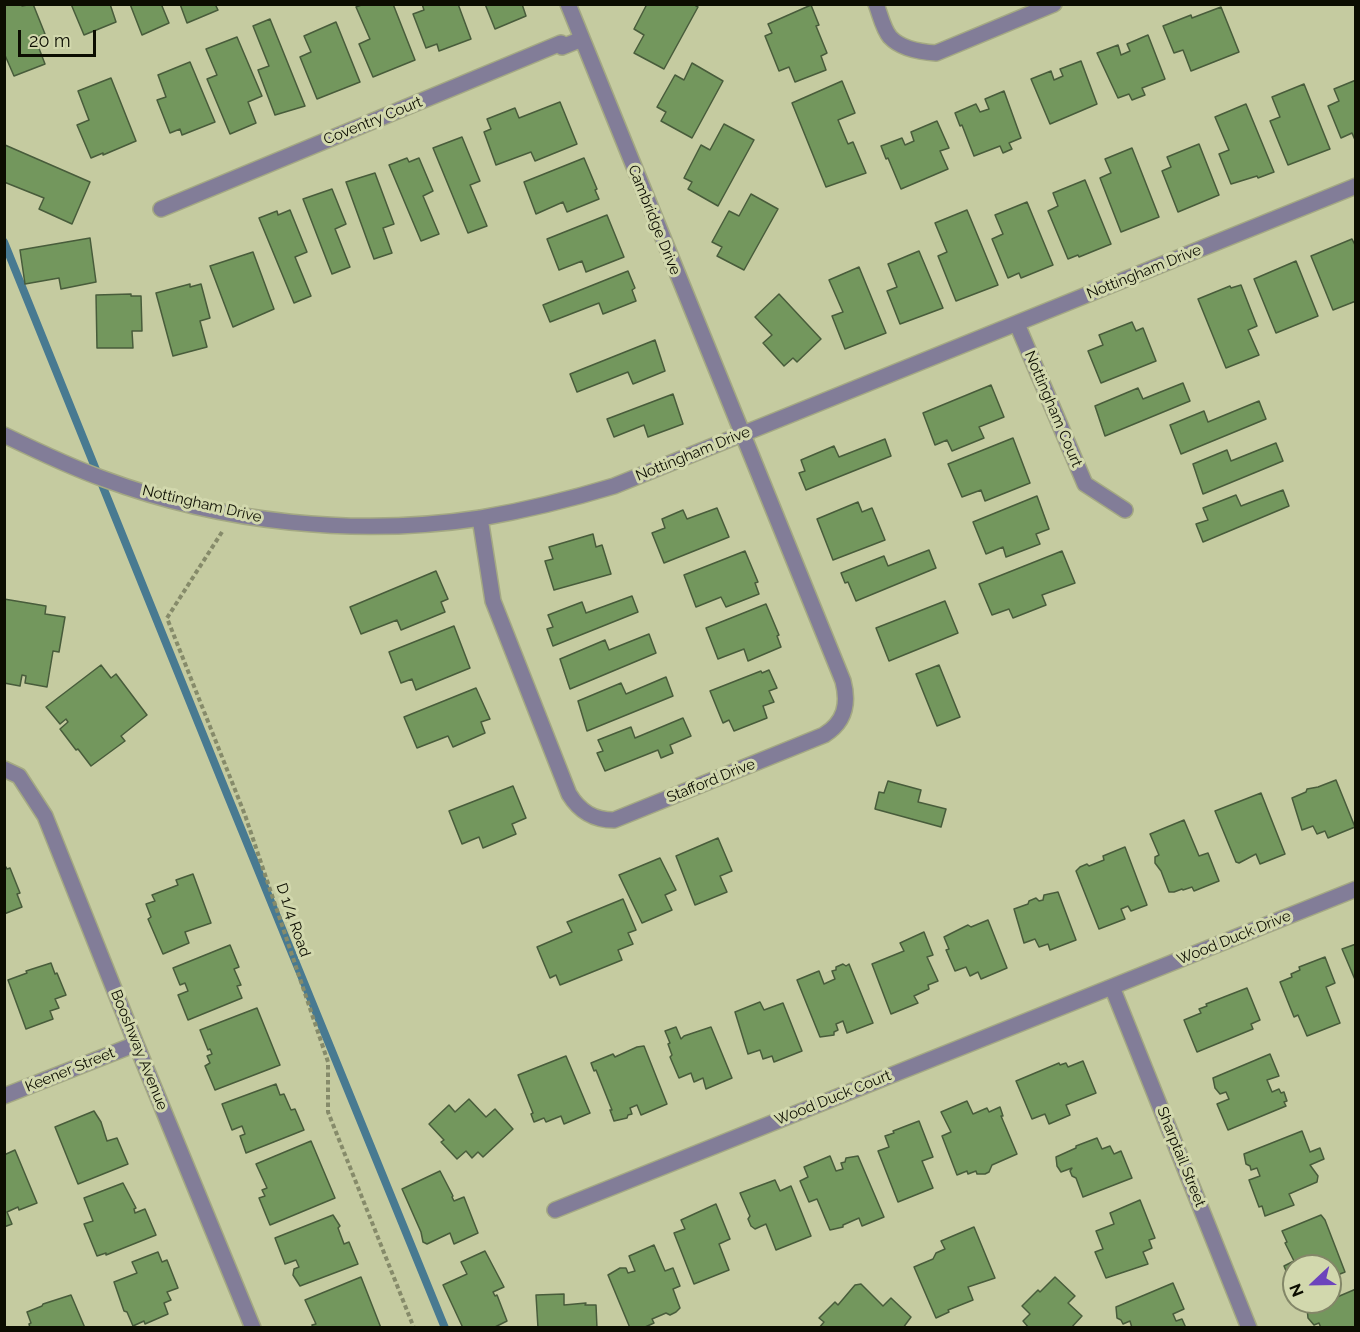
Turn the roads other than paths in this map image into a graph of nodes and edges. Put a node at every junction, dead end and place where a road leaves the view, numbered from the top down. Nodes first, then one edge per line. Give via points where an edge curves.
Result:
1 (568, 4) edge
2 (876, 4) edge
3 (1054, 4) edge
4 (582, 39) junction
5 (1356, 186) edge
6 (161, 209) dead end
7 (1017, 324) junction
8 (744, 434) junction
9 (4, 435) edge
10 (1125, 510) dead end
11 (480, 518) junction
12 (4, 769) edge
13 (1356, 888) edge
14 (1112, 987) junction
15 (136, 1044) junction
16 (4, 1096) edge
17 (555, 1210) dead end
18 (253, 1328) edge
19 (1249, 1328) edge

1 - 4 street, Cambridge Drive
2 - 3 street via 889,36 910,49 936,53
4 - 6 street, Coventry Court via 562,47 561,43
4 - 8 street, Cambridge Drive
5 - 7 street, Nottingham Drive
7 - 8 street, Nottingham Drive
7 - 10 street, Nottingham Court via 1085,484
8 - 11 street, Nottingham Drive via 614,486
8 - 11 street, Stafford Drive via 843,681 847,705 839,723 824,735 614,820 588,814 569,794 493,601
9 - 11 street, Nottingham Drive via 106,480 212,510 329,525 426,524
12 - 15 street, Booshway Avenue via 20,776 45,816
13 - 14 street, Wood Duck Drive
14 - 17 street, Wood Duck Court
14 - 19 street, Sharptail Street
15 - 16 street, Keener Street
15 - 18 street, Booshway Avenue

